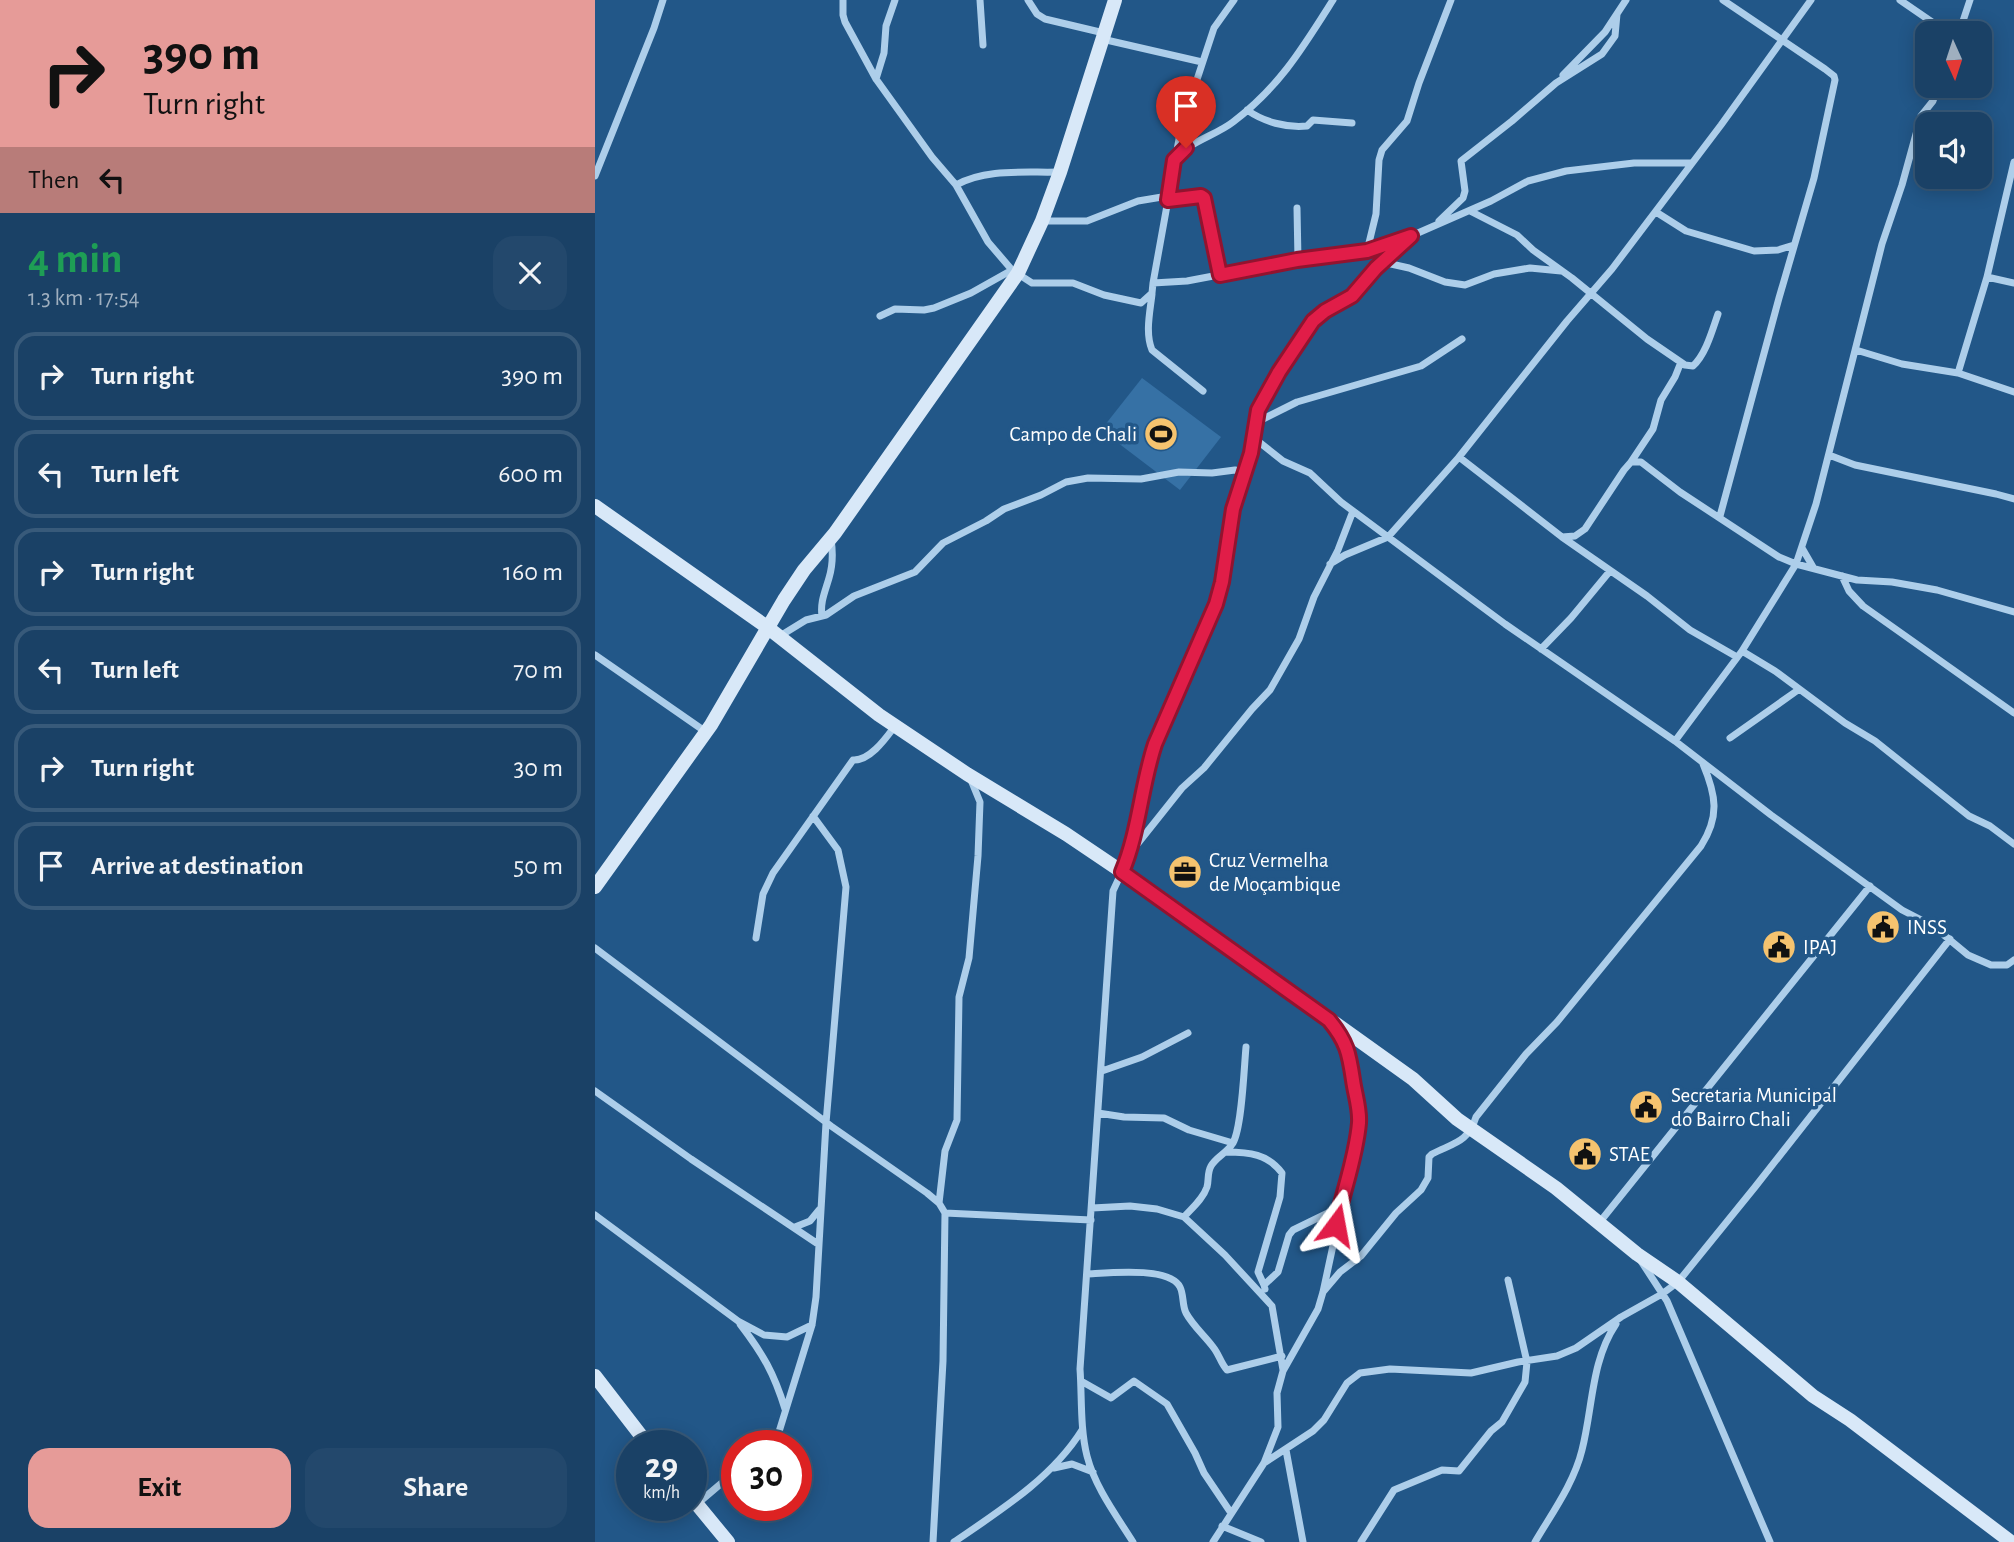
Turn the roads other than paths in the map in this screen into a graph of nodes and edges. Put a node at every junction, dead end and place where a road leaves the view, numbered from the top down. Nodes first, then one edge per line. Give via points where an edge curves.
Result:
1 (663, 0) edge
2 (843, 0) edge
3 (895, 0) edge
4 (980, 0) edge
5 (1028, 0) edge
6 (1115, 0) edge
7 (1234, 0) edge
8 (1333, 0) edge
9 (1451, 0) edge
10 (1626, 0) edge
11 (1723, 0) edge
12 (1811, 0) edge
13 (1900, 0) edge
14 (1970, 0) edge
15 (1617, 14) junction
16 (1931, 21) edge
17 (1963, 21) edge
18 (1103, 36) junction
19 (1782, 40) junction
20 (983, 45) dead end
21 (1202, 62) junction
22 (876, 79) junction
23 (1556, 83) junction
24 (1934, 98) edge
25 (1247, 110) junction
26 (1352, 123) dead end
27 (1174, 160) junction
28 (2014, 162) edge
29 (1691, 163) junction
30 (1060, 172) junction
31 (2013, 174) edge
32 (595, 176) edge
33 (956, 185) junction
34 (1168, 198) junction
35 (1297, 208) dead end
36 (1470, 211) junction
37 (1656, 212) junction
38 (1042, 221) junction
39 (1437, 224) junction
40 (1411, 236) junction
41 (1794, 245) junction
42 (1777, 250) junction
43 (1367, 251) junction
44 (1297, 260) junction
45 (1790, 260) junction
46 (1382, 262) junction
47 (1562, 271) junction
48 (1015, 272) junction
49 (1220, 275) junction
50 (1987, 277) junction
51 (1153, 283) junction
52 (2014, 283) edge
53 (1152, 293) junction
54 (1591, 294) junction
55 (1718, 314) dead end
56 (880, 316) dead end
57 (1462, 339) dead end
58 (1856, 350) junction
59 (1681, 362) junction
60 (1958, 373) junction
61 (1203, 391) dead end
62 (2014, 392) edge
63 (1254, 423) junction
64 (1254, 438) junction
65 (1829, 455) junction
66 (1459, 457) junction
67 (1631, 462) junction
68 (1244, 472) junction
69 (2014, 499) edge
70 (595, 506) edge
71 (1353, 511) junction
72 (601, 514) edge
73 (1720, 516) junction
74 (1388, 537) junction
75 (1562, 537) junction
76 (831, 538) junction
77 (1802, 548) junction
78 (1330, 564) junction
79 (1796, 564) junction
80 (1813, 567) junction
81 (1610, 571) junction
82 (1842, 576) junction
83 (2014, 612) edge
84 (822, 617) junction
85 (767, 627) junction
86 (778, 637) junction
87 (1541, 649) junction
88 (1739, 654) junction
89 (595, 655) edge
90 (1798, 690) junction
91 (2014, 713) edge
92 (895, 726) junction
93 (706, 732) junction
94 (1730, 738) dead end
95 (1675, 741) junction
96 (1702, 762) junction
97 (967, 774) junction
98 (813, 816) junction
99 (2014, 844) edge
100 (1131, 852) junction
101 (1122, 872) junction
102 (1870, 886) junction
103 (595, 887) edge
104 (756, 938) dead end
105 (1950, 939) junction
106 (595, 948) edge
107 (2014, 960) edge
108 (1329, 1020) junction
109 (1188, 1033) dead end
110 (1246, 1047) dead end
111 (1102, 1071) junction
112 (595, 1091) edge
113 (1098, 1113) junction
114 (826, 1123) junction
115 (1472, 1129) junction
116 (1233, 1143) junction
117 (1226, 1152) junction
118 (939, 1203) junction
119 (1340, 1205) junction
120 (1092, 1208) junction
121 (820, 1209) junction
122 (945, 1213) junction
123 (595, 1215) edge
124 (1184, 1217) junction
125 (1091, 1220) junction
126 (1599, 1223) junction
127 (795, 1227) junction
128 (818, 1244) junction
129 (1637, 1254) junction
130 (1087, 1274) junction
131 (1508, 1280) dead end
132 (1678, 1282) junction
133 (1264, 1285) junction
134 (1323, 1292) junction
135 (1662, 1294) junction
136 (1268, 1300) junction
137 (1621, 1317) junction
138 (738, 1321) junction
139 (812, 1325) junction
140 (1282, 1356) junction
141 (1527, 1362) junction
142 (1283, 1371) junction
143 (595, 1376) edge
144 (1081, 1381) junction
145 (785, 1409) junction
146 (1083, 1429) junction
147 (637, 1430) edge
148 (779, 1430) edge
149 (1286, 1450) junction
150 (1264, 1463) junction
151 (1049, 1470) junction
152 (1093, 1472) junction
153 (1231, 1513) junction
154 (707, 1516) edge
155 (1222, 1526) junction
156 (728, 1542) edge
157 (933, 1542) edge
158 (954, 1542) edge
159 (1133, 1542) edge
160 (1213, 1542) edge
161 (1261, 1542) edge
162 (1303, 1542) edge
163 (1360, 1542) edge
164 (1535, 1542) edge
165 (1770, 1542) edge
166 (2011, 1542) edge

1 - 32 street
2 - 22 street via 845,22
3 - 22 street
4 - 20 street
5 - 18 street via 1045,19
6 - 18 street
7 - 21 street via 1214,28
8 - 25 street via 1290,67
9 - 43 street via 1407,121 1382,150
10 - 15 street
11 - 19 street
12 - 19 street
13 - 16 street
14 - 17 street
15 - 23 street
15 - 23 street via 1616,30 1602,54
18 - 21 street
18 - 30 street
19 - 29 street
19 - 41 street via 1835,80
21 - 27 street
22 - 33 street
23 - 39 street via 1461,161 1463,198
24 - 58 street via 1921,116
25 - 26 street via 1261,119 1296,127 1318,120
25 - 27 street
27 - 34 street
28 - 31 street
29 - 36 street via 1634,163 1566,171 1528,181
29 - 37 street
30 - 33 street via 991,174
30 - 38 street
31 - 50 street
33 - 48 street via 988,243
34 - 38 street via 1138,201 1087,221
34 - 49 street via 1204,198
34 - 51 street
35 - 44 street
36 - 39 street
36 - 47 street via 1517,235
37 - 42 street via 1686,231 1754,251
37 - 54 street
38 - 48 street
39 - 40 street
40 - 43 street
40 - 46 street
41 - 42 street
41 - 45 street
42 - 45 street
43 - 44 street
44 - 49 street
45 - 73 street
46 - 47 street via 1460,285 1530,268
46 - 63 street via 1352,296 1313,321 1279,372
47 - 54 street
48 - 53 street via 1032,282 1073,283 1133,303 1141,303
48 - 56 street via 934,308 895,309
48 - 76 street
49 - 51 street
50 - 52 street
50 - 60 street
51 - 53 street
53 - 61 street via 1152,350
54 - 59 street
54 - 66 street
55 - 59 street via 1697,362 1693,366
57 - 63 street via 1421,366 1297,402
58 - 60 street via 1902,364
58 - 65 street
59 - 67 street via 1661,400 1653,429
60 - 62 street
63 - 64 street
64 - 68 street
64 - 71 street via 1283,461 1310,473
65 - 69 street via 1855,465
65 - 77 street
66 - 74 street
66 - 75 street
67 - 73 street via 1641,462
67 - 75 street via 1585,529
68 - 84 street via 1179,472 1141,479 1066,482 1004,509 943,543 915,572 854,596
68 - 100 street via 1216,604 1151,755
70 - 72 street
71 - 74 street
71 - 78 street
72 - 85 street
73 - 79 street
74 - 78 street
74 - 87 street
75 - 81 street
76 - 84 street via 832,562
76 - 85 street
77 - 79 street
77 - 80 street
78 - 100 street via 1293,654 1270,690
79 - 80 street
79 - 88 street
80 - 82 street
81 - 87 street
81 - 88 street via 1690,630
82 - 83 street via 1937,590
82 - 91 street via 1863,606
84 - 86 street via 806,620
85 - 86 street
85 - 93 street
86 - 92 street
87 - 95 street
88 - 90 street
88 - 95 street
89 - 93 street
90 - 94 street
90 - 99 street
92 - 97 street
92 - 98 street via 867,755 853,760
93 - 103 street
95 - 96 street
96 - 102 street
96 - 115 street via 1714,793 1710,832 1557,1022 1525,1054 1476,1117
97 - 101 street
97 - 118 street via 980,802 978,856 969,958 959,997 957,1120 945,1151
98 - 104 street via 766,884
98 - 114 street via 838,850 846,887
100 - 101 street
101 - 108 street
101 - 111 street via 1113,894
102 - 105 street
102 - 126 street
105 - 107 street via 1968,955 1991,965
105 - 132 street
106 - 114 street
108 - 115 street via 1413,1079
108 - 119 street via 1351,1059 1359,1114
109 - 111 street
110 - 116 street
111 - 113 street
112 - 127 street
113 - 116 street via 1164,1118
113 - 120 street
114 - 118 street
114 - 121 street
115 - 126 street
115 - 134 street via 1458,1143 1429,1157 1428,1178 1421,1191
116 - 117 street
117 - 124 street via 1213,1162 1205,1193
117 - 133 street via 1259,1154 1282,1173 1280,1197 1258,1272
118 - 122 street
119 - 133 street via 1293,1230 1278,1272
119 - 134 street
120 - 124 street via 1130,1206
120 - 125 street
121 - 127 street via 810,1221
121 - 128 street
122 - 125 street
122 - 157 street
123 - 138 street
124 - 136 street
125 - 130 street
126 - 129 street
127 - 128 street
128 - 139 street
129 - 132 street
129 - 135 street
130 - 140 street via 1130,1272 1171,1279 1180,1288 1189,1318 1227,1370
130 - 144 street
131 - 141 street
132 - 135 street
132 - 166 street via 1813,1396
133 - 136 street
134 - 142 street via 1318,1310
135 - 137 street
135 - 165 street
136 - 140 street
137 - 141 street via 1576,1348
137 - 164 street via 1601,1355 1582,1452
138 - 139 street via 780,1338
138 - 145 street via 774,1373
139 - 145 street
140 - 142 street
141 - 149 street via 1471,1373 1390,1369 1360,1373 1347,1383 1324,1420
141 - 163 street via 1523,1387 1502,1422 1459,1471 1442,1470 1394,1490
142 - 150 street via 1277,1393 1278,1427
143 - 147 street
144 - 146 street
144 - 153 street via 1111,1398 1134,1381 1167,1404
145 - 148 street
146 - 151 street
146 - 152 street
149 - 150 street
149 - 162 street
150 - 153 street
151 - 152 street via 1072,1464
151 - 158 street
152 - 159 street
153 - 155 street
154 - 156 street
155 - 160 street
155 - 161 street

